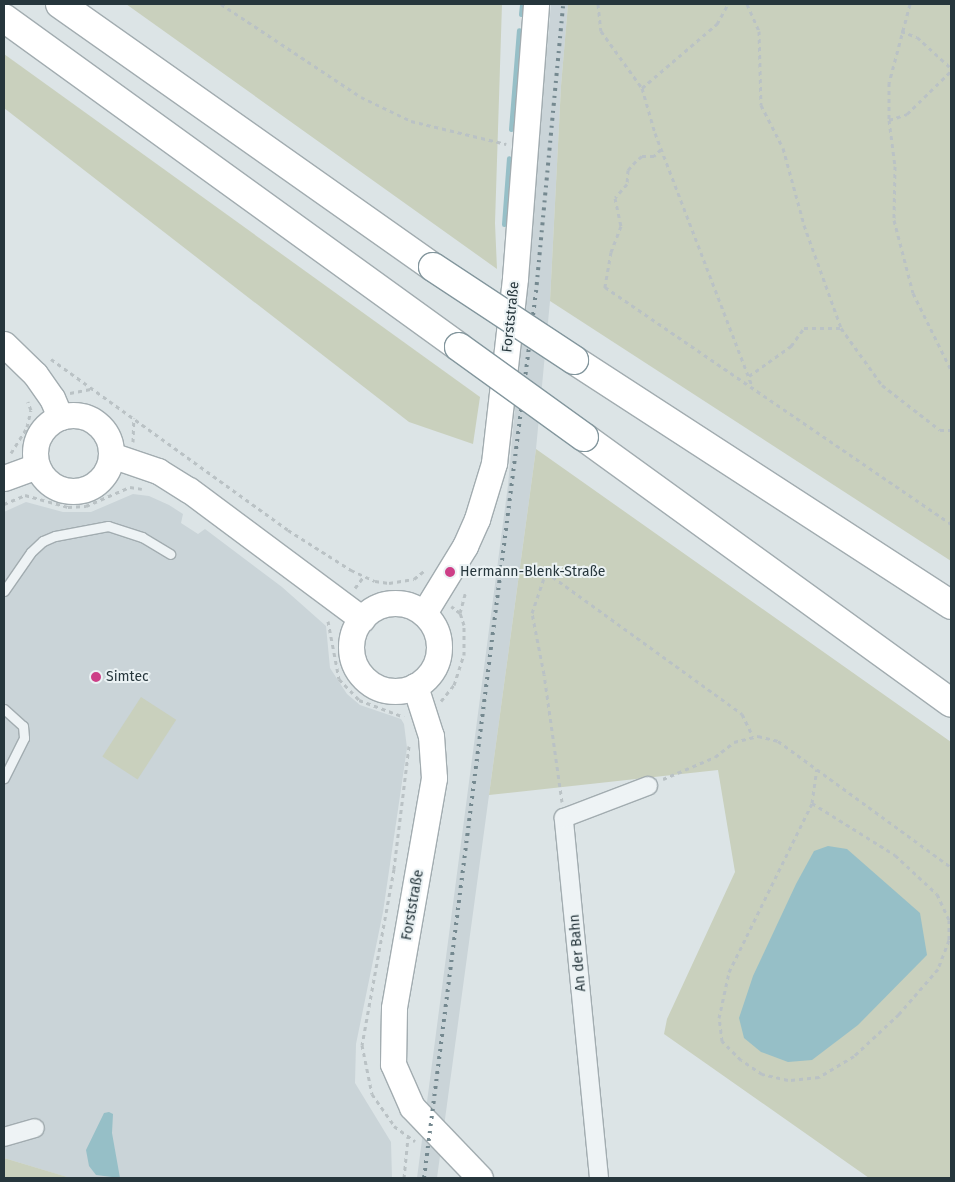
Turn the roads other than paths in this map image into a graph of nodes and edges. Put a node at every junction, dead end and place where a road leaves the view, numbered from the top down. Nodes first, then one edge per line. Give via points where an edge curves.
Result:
1 (60, 4) edge
2 (536, 4) edge
3 (4, 18) edge
4 (4, 344) edge
5 (60, 417) junction
6 (111, 455) junction
7 (6, 466) edge
8 (37, 466) junction
9 (170, 554) dead end
10 (4, 592) edge
11 (430, 604) junction
12 (951, 605) edge
13 (362, 619) junction
14 (415, 686) junction
15 (951, 703) edge
16 (4, 709) edge
17 (4, 778) edge
18 (648, 786) road end
19 (35, 1128) dead end
20 (4, 1137) edge
21 (480, 1178) edge
22 (599, 1178) edge

1 - 12 highway, bridge via 433,267
2 - 11 main road, Forststraße via 515,278 494,463 477,519
3 - 15 highway, bridge
4 - 5 main road via 35,374 52,398
5 - 6 main road via 78,415 96,422 108,437
5 - 8 main road via 46,426 37,441
6 - 8 main road via 100,480 74,492 47,482
6 - 13 main road via 158,471 189,490
7 - 8 main road
9 - 10 lane via 142,537 108,526 55,536 31,552
11 - 13 main road via 387,604
11 - 14 main road via 439,652 432,672
13 - 14 main road via 356,628 351,649 361,674 383,689 394,691
14 - 21 main road, Forststraße via 432,736 434,778 394,1008 391,1048 397,1079 422,1118
16 - 17 lane via 23,726 24,738
18 - 22 street, An der Bahn via 564,818
19 - 20 street

